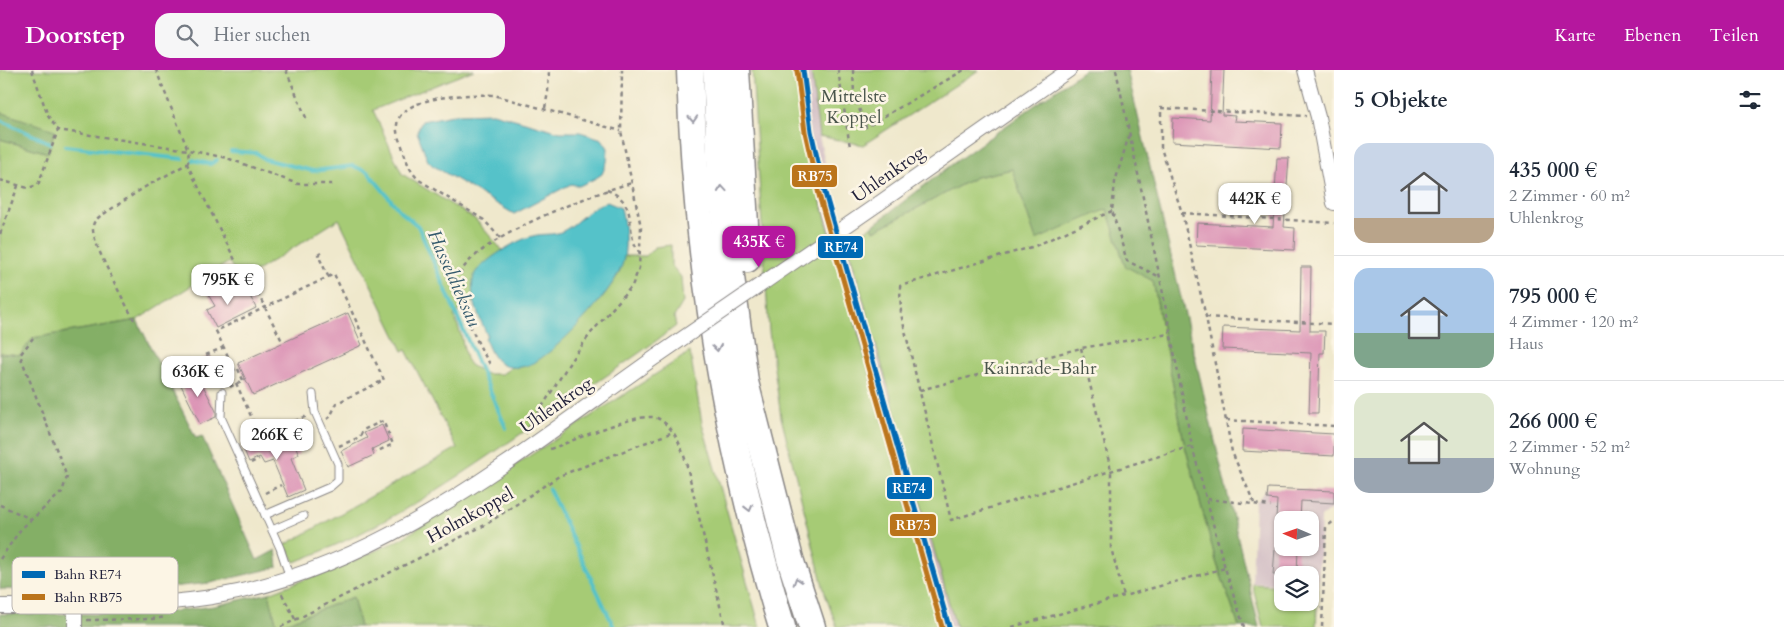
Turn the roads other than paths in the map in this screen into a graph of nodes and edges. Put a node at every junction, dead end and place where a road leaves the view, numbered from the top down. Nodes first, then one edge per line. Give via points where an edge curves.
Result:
1 (690, 70) edge
2 (716, 70) edge
3 (736, 70) edge
4 (1070, 70) edge
5 (1305, 70) edge
6 (1334, 203) edge
7 (222, 392) road end
8 (313, 394) dead end
9 (761, 445) junction
10 (265, 516) junction
11 (304, 516) dead end
12 (272, 530) junction
13 (290, 578) junction
14 (178, 601) edge
15 (75, 614) edge
16 (75, 627) edge
17 (782, 627) edge
18 (812, 627) edge

1 -> 17 highway via 699,200 718,358 743,484
9 -> 2 highway via 745,382 730,276 721,181
3 - 9 highway
4 - 13 street, Uhlenkrog, bridge via 526,443 455,496 395,533
5 - 6 street via 1318,117
7 - 10 lane via 221,417
8 - 10 lane via 315,412 340,476 334,485
18 -> 9 highway via 787,549
10 - 12 lane
11 - 12 lane
12 - 13 lane
13 - 14 street, Uhlenkrog via 212,597
15 - 16 street

